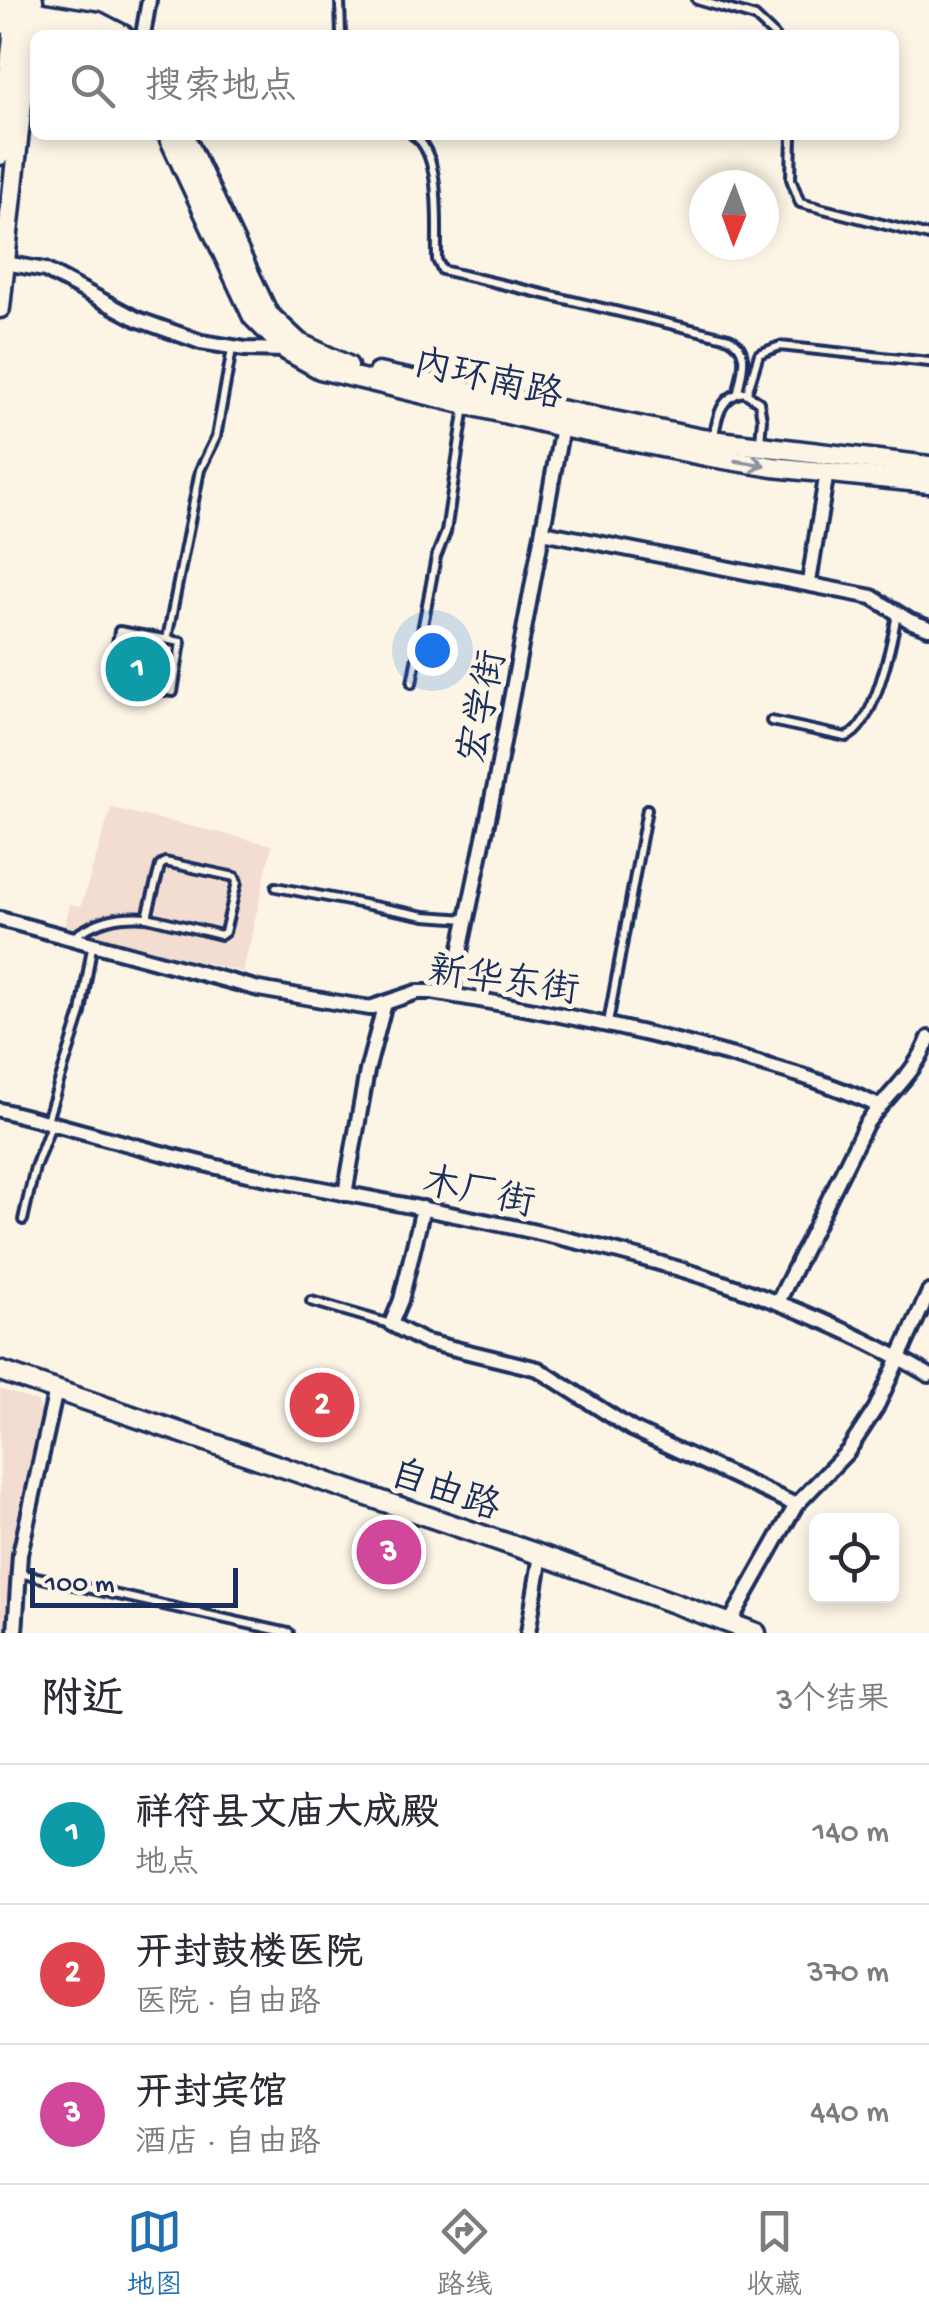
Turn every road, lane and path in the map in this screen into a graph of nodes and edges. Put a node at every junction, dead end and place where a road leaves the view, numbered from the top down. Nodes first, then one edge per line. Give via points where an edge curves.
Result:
1 (149, 0) edge
2 (340, 0) edge
3 (697, 0) edge
4 (18, 12) edge
5 (67, 30) edge
6 (113, 30) edge
7 (144, 30) edge
8 (341, 30) edge
9 (769, 30) edge
10 (2, 119) edge
11 (170, 140) edge
12 (186, 140) edge
13 (418, 140) edge
14 (792, 140) edge
15 (0, 155) edge
16 (929, 236) edge
17 (5, 263) junction
18 (0, 308) edge
19 (232, 348) junction
20 (286, 350) junction
21 (744, 356) junction
22 (756, 359) junction
23 (929, 362) edge
24 (742, 392) junction
25 (465, 404) junction
26 (562, 427) junction
27 (713, 441) junction
28 (759, 447) junction
29 (929, 466) edge
30 (827, 472) junction
31 (929, 483) edge
32 (543, 532) junction
33 (808, 582) junction
34 (897, 613) junction
35 (929, 628) edge
36 (167, 639) junction
37 (412, 683) dead end
38 (771, 721) dead end
39 (646, 809) dead end
40 (276, 887) dead end
41 (147, 917) junction
42 (468, 919) junction
43 (0, 920) edge
44 (70, 939) junction
45 (92, 947) junction
46 (451, 994) junction
47 (385, 1003) junction
48 (608, 1024) junction
49 (929, 1038) edge
50 (922, 1070) edge
51 (879, 1106) junction
52 (0, 1110) edge
53 (49, 1122) junction
54 (345, 1194) junction
55 (423, 1208) junction
56 (23, 1220) dead end
57 (929, 1292) edge
58 (311, 1301) dead end
59 (778, 1302) junction
60 (391, 1324) junction
61 (899, 1357) junction
62 (0, 1371) edge
63 (929, 1375) edge
64 (56, 1390) junction
65 (796, 1506) junction
66 (541, 1554) junction
67 (19, 1572) junction
68 (717, 1625) edge
69 (15, 1633) edge
70 (289, 1633) edge
71 (528, 1633) edge
72 (756, 1633) edge

1 - 7 street
2 - 8 lane
3 - 9 lane via 755,17
4 - 5 street
4 - 6 street via 98,22
4 - 10 street
4 - 17 street
10 - 15 street
11 - 20 street, 内环南路 via 254,317
12 - 27 street, 内环南路 via 268,314 313,351 362,370
13 - 21 lane via 432,165 442,270 728,338
14 - 16 lane via 791,179 800,203
17 - 18 street
17 - 19 street via 46,270 137,319
19 - 20 street
19 - 36 lane
20 - 25 street, 内环南路 via 332,373
21 - 22 lane
21 - 24 lane
22 - 23 lane via 780,346
22 - 24 lane
24 - 27 lane via 720,408
24 - 28 lane via 755,396 762,409
25 - 26 street, 内环南路
25 - 37 lane via 446,532
26 -> 30 street, 内环南路
26 - 32 street, 宏学街
27 - 28 street, 内环南路
28 - 29 street, 内环南路
30 - 31 street, 内环南路
30 - 33 street
32 - 33 street
32 - 42 street, 宏学街
33 - 34 street via 872,597
34 - 35 street
34 - 38 lane via 891,648 854,734
36 - 36 lane via 181,642 172,692 111,681 119,631
39 - 48 lane
40 - 42 lane
41 - 41 lane via 165,862 235,877 222,935
41 - 44 lane via 99,921
42 - 46 street, 宏学街
43 - 44 street, 新华东街
44 - 45 street, 新华东街
45 - 47 street, 新华东街 via 258,989 351,1006
45 - 53 lane via 81,1013
46 - 47 street, 新华东街 via 417,992
46 - 48 street, 新华东街
47 - 54 street
48 - 51 street, 新华东街 via 828,1082
49 - 50 street
50 - 51 street
51 - 59 street
52 - 53 street, 木厂街
53 - 54 street, 木厂街
53 - 56 lane
54 - 55 street, 木厂街
55 - 59 street, 木厂街 via 665,1266
55 - 60 street
57 - 61 street
58 - 60 lane
59 - 61 street, 木厂街
60 - 65 street via 423,1341 538,1369 632,1429
61 - 63 street, 木厂街
61 - 65 street via 848,1450
62 - 64 street, 自由路
64 - 66 street, 自由路
64 - 67 street
65 - 68 street
66 - 68 street, 自由路
66 - 71 street
67 - 69 street
67 - 70 lane
68 - 72 street, 自由路

